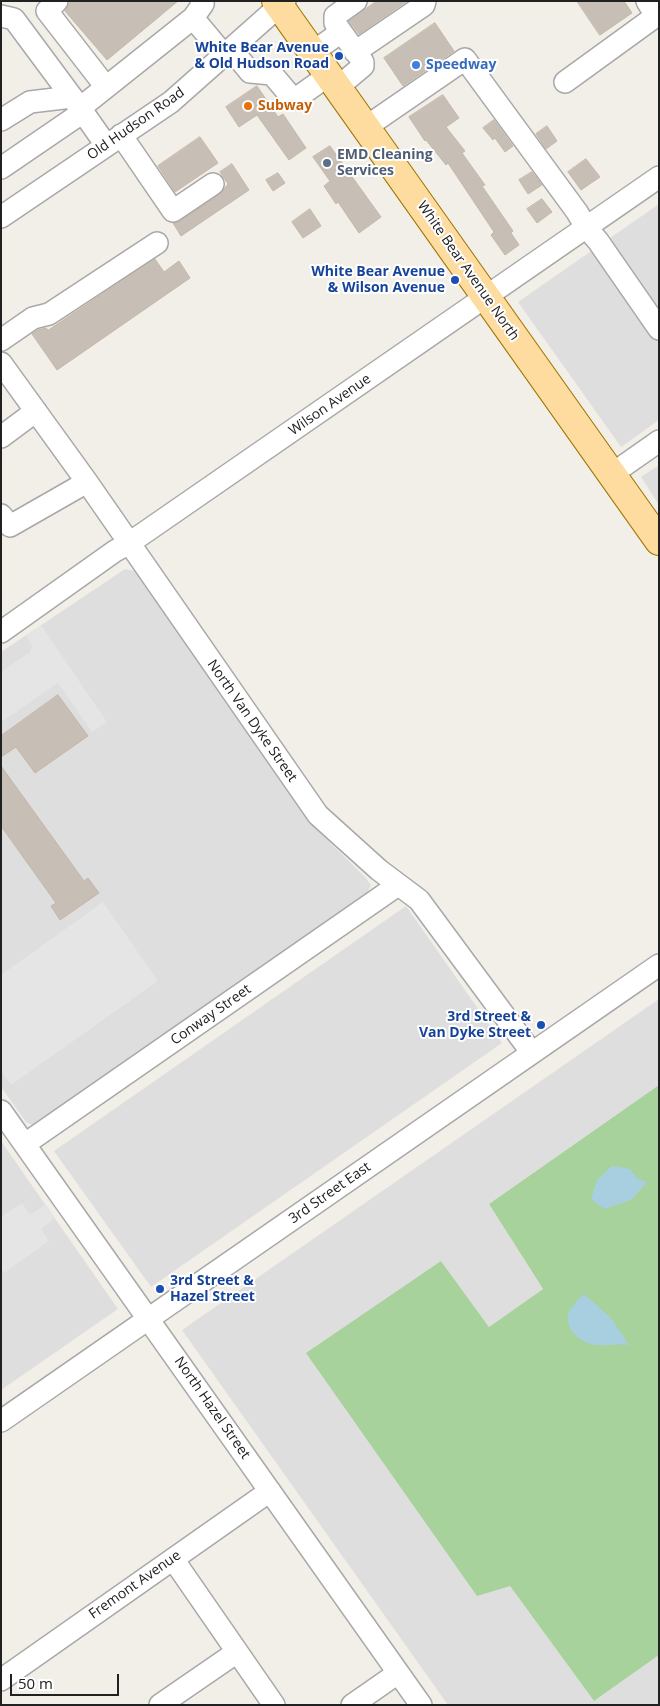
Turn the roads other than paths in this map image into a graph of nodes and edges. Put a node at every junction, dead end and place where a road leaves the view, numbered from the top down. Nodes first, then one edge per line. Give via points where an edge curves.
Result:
1 (57, 1) edge
2 (356, 1) edge
3 (425, 1) edge
4 (646, 1) edge
5 (280, 3) edge
6 (197, 10) edge
7 (1, 16) edge
8 (341, 32) junction
9 (228, 52) junction
10 (313, 52) junction
11 (355, 52) junction
12 (333, 81) junction
13 (565, 82) dead end
14 (106, 88) junction
15 (78, 106) junction
16 (1, 120) edge
17 (366, 127) junction
18 (114, 140) junction
19 (1, 168) edge
20 (659, 177) edge
21 (213, 184) dead end
22 (1, 216) edge
23 (586, 227) junction
24 (156, 243) dead end
25 (486, 297) junction
26 (659, 329) edge
27 (1, 340) edge
28 (1, 363) edge
29 (8, 384) edge
30 (36, 411) junction
31 (1, 437) edge
32 (659, 441) edge
33 (612, 474) junction
34 (87, 482) junction
35 (1, 514) edge
36 (659, 541) edge
37 (128, 544) junction
38 (1, 632) edge
39 (398, 885) junction
40 (659, 965) edge
41 (532, 1053) junction
42 (1, 1111) edge
43 (24, 1144) junction
44 (149, 1318) junction
45 (1, 1421) edge
46 (270, 1491) junction
47 (173, 1559) junction
48 (237, 1652) junction
49 (398, 1673) junction
50 (1, 1680) edge
51 (160, 1705) edge
52 (274, 1705) edge
53 (352, 1705) edge
54 (421, 1705) edge

1 - 14 street via 47,11
2 - 8 street via 335,16
3 - 11 street via 424,5
4 - 13 street via 656,16
5 - 9 street, Old Hudson Road
5 - 10 main road, White Bear Avenue North
6 - 9 street
6 - 14 street
7 - 15 street via 14,19
8 - 10 street
8 - 11 street
9 - 12 street via 250,72 272,74 293,99
9 - 18 street, Old Hudson Road via 170,102
10 - 12 main road, White Bear Avenue North
11 - 12 street via 363,66
12 - 17 main road, White Bear Avenue North
14 - 15 street
15 - 16 street via 30,102
15 - 18 street
15 - 19 street
17 - 23 street via 465,59
17 - 25 main road, White Bear Avenue North
18 - 21 street via 173,211
18 - 22 street, Old Hudson Road
20 - 23 street, Wilson Avenue
23 - 25 street, Wilson Avenue
23 - 26 street
24 - 27 street via 49,314 33,318
25 - 33 main road, White Bear Avenue North
25 - 37 street, Wilson Avenue
28 - 29 street, North Van Dyke Street
29 - 30 street, North Van Dyke Street
30 - 31 street
30 - 34 street, North Van Dyke Street
32 - 33 street
33 - 36 main road, White Bear Avenue North
34 - 35 street via 10,526
34 - 37 street, North Van Dyke Street
37 - 38 street, Wilson Avenue
37 - 39 street, North Van Dyke Street via 318,815
39 - 41 street, North Van Dyke Street via 418,900
39 - 43 street, Conway Street
40 - 41 street, 3rd Street East
41 - 44 street, 3rd Street East
42 - 43 street, North Hazel Street
43 - 44 street, North Hazel Street
44 - 45 street, 3rd Street East
44 - 46 street, North Hazel Street
46 - 47 street, Fremont Avenue
46 - 49 street, North Hazel Street
47 - 48 street
47 - 50 street, Fremont Avenue
48 - 51 street
48 - 52 street
49 - 53 street
49 - 54 street, North Hazel Street

